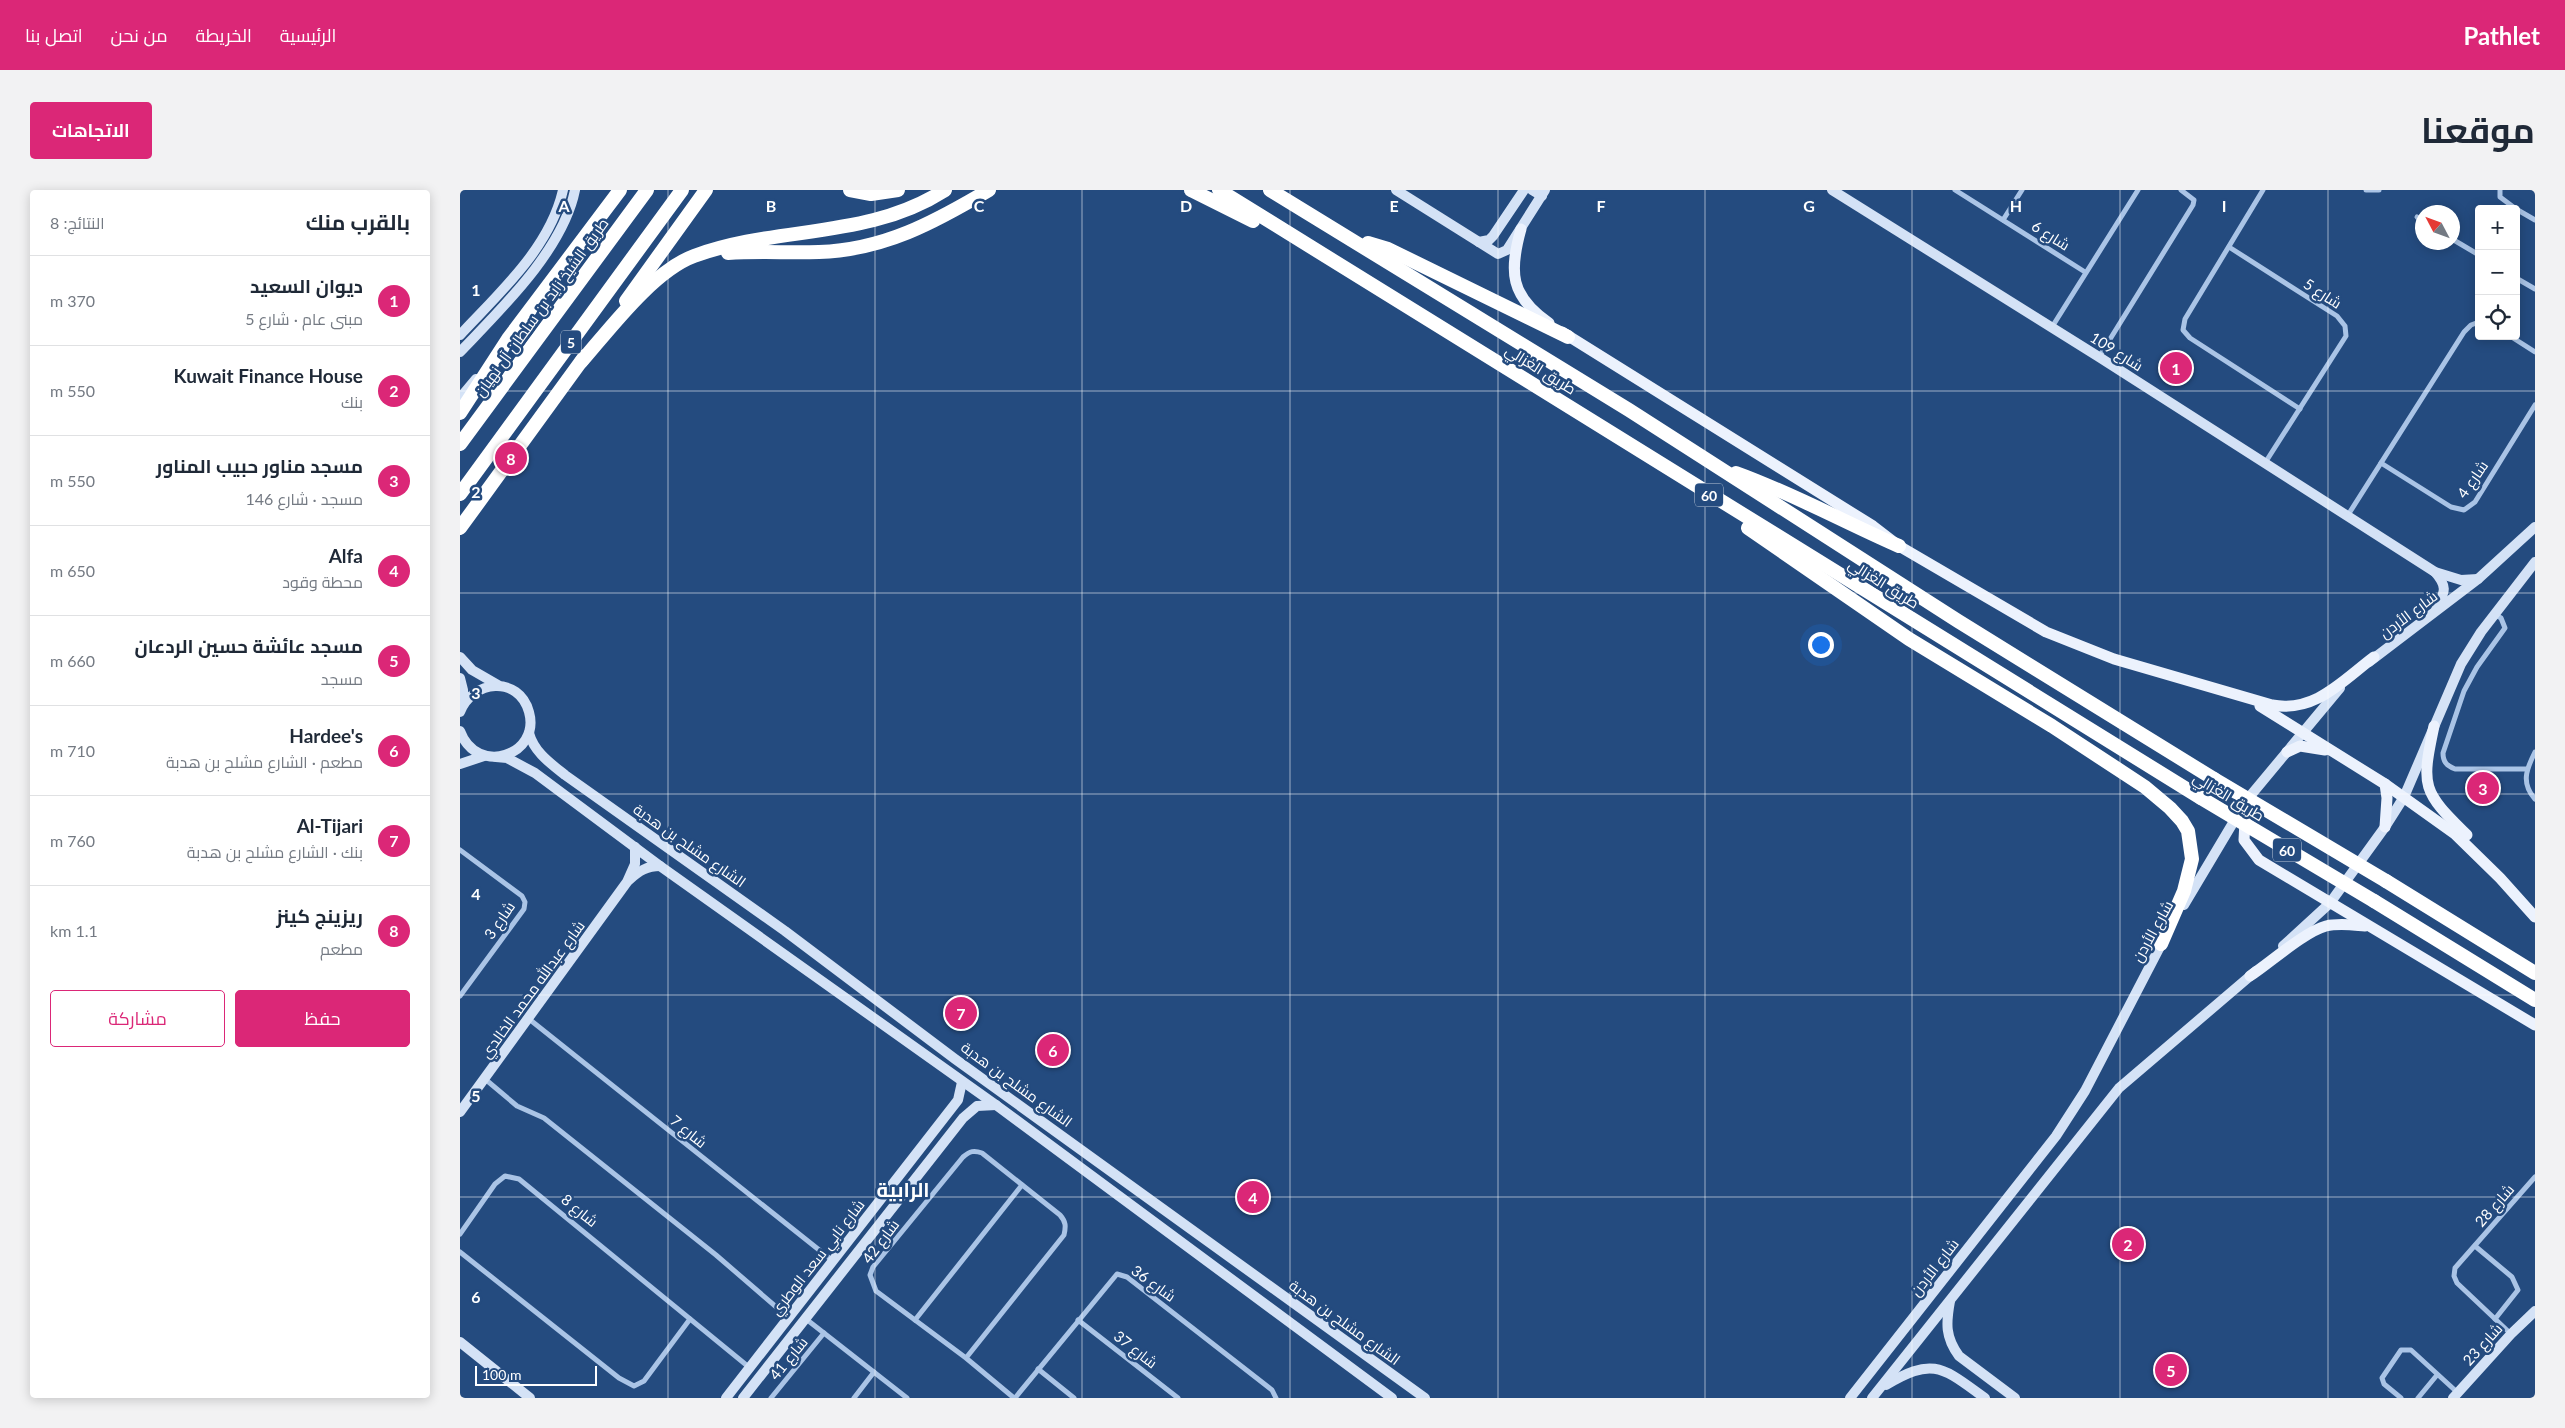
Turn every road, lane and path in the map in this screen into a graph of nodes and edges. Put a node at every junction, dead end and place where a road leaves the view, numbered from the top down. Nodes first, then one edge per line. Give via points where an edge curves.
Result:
1 (563, 190) edge
2 (575, 190) edge
3 (607, 190) edge
4 (620, 190) edge
5 (647, 190) edge
6 (682, 190) edge
7 (699, 190) edge
8 (706, 190) edge
9 (850, 190) edge
10 (898, 190) edge
11 (946, 190) edge
12 (988, 190) edge
13 (1184, 190) edge
14 (1191, 190) edge
15 (1219, 190) edge
16 (1270, 190) edge
17 (1396, 190) edge
18 (1524, 190) edge
19 (1532, 190) edge
20 (1832, 190) edge
21 (1955, 190) edge
22 (2022, 190) edge
23 (2138, 190) edge
24 (2181, 190) edge
25 (2263, 190) edge
26 (2366, 190) edge
27 (2379, 190) edge
28 (2500, 190) edge
29 (1544, 193) edge
30 (1207, 198) junction
31 (2511, 205) edge
32 (2520, 211) edge
33 (2003, 220) junction
34 (2535, 220) edge
35 (1521, 229) junction
36 (1354, 240) junction
37 (1479, 242) junction
38 (2460, 244) edge
39 (2229, 247) junction
40 (1313, 250) junction
41 (2475, 253) edge
42 (700, 254) junction
43 (563, 266) junction
44 (2086, 272) junction
45 (643, 276) junction
46 (2520, 280) edge
47 (2535, 289) edge
48 (2475, 324) edge
49 (2051, 327) junction
50 (460, 335) edge
51 (1568, 337) junction
52 (508, 340) junction
53 (2516, 340) edge
54 (460, 352) edge
55 (2535, 352) edge
56 (2099, 357) junction
57 (581, 362) junction
58 (460, 398) edge
59 (2535, 405) edge
60 (2300, 409) junction
61 (460, 413) edge
62 (460, 444) edge
63 (2381, 463) junction
64 (1714, 464) junction
65 (2264, 464) junction
66 (1685, 481) junction
67 (460, 494) edge
68 (2348, 515) junction
69 (2535, 527) edge
70 (460, 528) edge
71 (1899, 546) junction
72 (2535, 562) edge
73 (2435, 572) junction
74 (2478, 579) junction
75 (2434, 613) junction
76 (2494, 614) junction
77 (460, 657) edge
78 (2374, 657) junction
79 (460, 678) edge
80 (499, 686) junction
81 (2246, 698) junction
82 (462, 708) edge
83 (2434, 726) junction
84 (460, 731) edge
85 (2303, 731) junction
86 (528, 733) junction
87 (2287, 752) junction
88 (2535, 752) edge
89 (484, 756) junction
90 (496, 757) junction
91 (2345, 758) junction
92 (460, 764) edge
93 (2527, 769) junction
94 (2385, 784) junction
95 (2404, 797) junction
96 (2535, 799) edge
97 (2246, 801) junction
98 (2385, 827) junction
99 (635, 847) junction
100 (460, 850) edge
101 (660, 866) junction
102 (2500, 878) junction
103 (627, 882) junction
104 (2330, 903) junction
105 (2535, 917) edge
106 (2386, 935) junction
107 (2161, 944) junction
108 (2445, 944) junction
109 (2535, 973) edge
110 (2250, 976) junction
111 (460, 996) edge
112 (2535, 1000) edge
113 (2535, 1009) edge
114 (901, 1018) junction
115 (529, 1019) junction
116 (2535, 1025) edge
117 (889, 1030) junction
118 (923, 1034) junction
119 (914, 1049) junction
120 (485, 1079) junction
121 (962, 1082) junction
122 (996, 1105) junction
123 (460, 1112) edge
124 (2022, 1180) junction
125 (2534, 1180) edge
126 (1022, 1185) junction
127 (875, 1206) junction
128 (887, 1215) junction
129 (2007, 1227) junction
130 (460, 1234) edge
131 (2475, 1246) junction
132 (460, 1252) edge
133 (833, 1261) junction
134 (1950, 1299) junction
135 (2535, 1311) edge
136 (789, 1318) junction
137 (806, 1318) junction
138 (690, 1319) junction
139 (2495, 1319) junction
140 (915, 1320) junction
141 (1078, 1320) junction
142 (824, 1333) junction
143 (2511, 1334) junction
144 (460, 1342) edge
145 (1366, 1357) junction
146 (966, 1358) junction
147 (750, 1368) junction
148 (1038, 1369) junction
149 (874, 1372) junction
150 (1355, 1372) junction
151 (2437, 1375) junction
152 (1876, 1394) edge
153 (2456, 1396) edge
154 (530, 1398) edge
155 (726, 1398) edge
156 (743, 1398) edge
157 (771, 1398) edge
158 (854, 1398) edge
159 (907, 1398) edge
160 (1015, 1398) edge
161 (1074, 1398) edge
162 (1178, 1398) edge
163 (1276, 1398) edge
164 (1392, 1398) edge
165 (1424, 1398) edge
166 (1850, 1398) edge
167 (1984, 1398) edge
168 (2015, 1398) edge
169 (2401, 1398) edge
170 (2418, 1398) edge

1 - 50 street via 555,215 532,253
2 - 54 street via 559,231 539,263
3 - 43 highway via 591,223
4 - 43 highway
5 - 62 highway, طريق الشيخ زايد بن سلطان آل نهيان / 5
6 - 67 highway, 5
7 - 45 highway
8 - 45 highway
9 - 10 highway via 871,194
11 - 42 highway via 904,213 867,223 718,247
12 - 42 highway via 916,231 864,247 820,252
13 - 30 highway
14 - 30 highway
15 - 40 highway, طريق الغزالي / 60
16 - 36 highway, طريق الغزالي / 60
17 - 37 street
18 - 37 street via 1493,236
19 - 29 street
20 - 49 street, شارع 109
21 - 33 street, شارع 6
22 - 33 street
23 - 44 street
24 - 56 street via 2194,200 2193,205
25 - 39 street
26 - 27 street
28 - 31 street via 2500,197
29 - 35 street
30 - 40 highway
32 - 34 street
33 - 44 street, شارع 6
35 - 37 street via 1502,253 1495,253
35 - 51 main road via 1513,258 1518,290 1530,309
36 - 51 highway via 1388,249
36 - 64 highway, طريق الغزالي / 60
38 - 41 street
39 - 60 street, شارع 5 via 2337,316 2345,326 2346,336
39 - 60 street via 2184,319 2183,330 2190,338
40 - 66 highway, طريق الغزالي / 60 via 1510,368
42 - 57 highway via 673,268 640,296
43 - 52 highway
44 - 49 street
45 - 57 highway
46 - 47 street
48 - 63 street via 2464,332
49 - 56 street, شارع 109
51 - 71 main road via 1873,526
52 - 58 street
52 - 61 highway
53 - 55 street
56 - 65 street, شارع 109
57 - 70 highway
59 - 63 street, شارع 4 via 2475,502 2464,510 2451,507
60 - 65 street, شارع 5
63 - 68 street
64 - 71 highway via 1762,482
64 - 109 highway, طريق الغزالي / 60, bridge via 1949,615
65 - 68 street, شارع 109
66 - 107 highway via 1909,639 2052,726 2145,787 2170,808 2188,831 2192,859 2186,885
66 - 108 highway, طريق الغزالي / 60, bridge via 2200,798
68 - 73 street, شارع 109
69 - 74 street, شارع الأردن
71 - 81 main road via 2046,632 2114,659
72 - 76 street
73 - 74 street, شارع 109 via 2461,580
73 - 75 street via 2444,582 2445,592
74 - 75 street, شارع الأردن
75 - 78 street, شارع الأردن
76 - 83 street via 2461,664
76 - 93 street via 2501,618 2505,628 2464,691 2443,759 2455,769
77 - 80 street via 472,670
78 - 81 main road via 2313,702 2302,706 2282,707
78 - 85 street, شارع الأردن via 2330,697
79 - 82 street
80 - 82 street via 475,692
80 - 86 street via 510,688 525,702 530,717
81 - 85 main road
83 - 95 street
83 - 102 main road via 2425,771 2430,792 2442,811 2472,841
84 - 89 street via 468,746
85 - 87 street, شارع الأردن
85 - 91 main road
86 - 90 street via 516,750
86 - 114 street, الشارع مشلح بن هدبة via 533,746 565,775 785,931
87 - 91 main road via 2300,746 2310,746
87 - 97 street, شارع الأردن
88 - 93 street
89 - 90 street, الشارع مشلح بن هدبة
89 - 92 street
90 - 99 street, الشارع مشلح بن هدبة via 507,758 535,773
91 - 94 main road
93 - 96 street via 2524,778
94 - 95 main road
94 - 98 main road
95 - 98 street
95 - 102 main road via 2455,834
97 - 104 main road via 2244,840 2252,852 2259,860
97 - 107 street, شارع الأردن
98 - 104 street
99 - 101 street, الشارع مشلح بن هدبة
99 - 103 street, شارع عبدالله محمد الخالدي via 635,864
100 - 111 street, شارع 3 via 522,896 525,902 524,909
101 - 103 street, شارع عبدالله محمد الخالدي via 643,869
101 - 117 street, الشارع مشلح بن هدبة
102 - 105 main road
103 - 115 street, شارع عبدالله محمد الخالدي
104 - 106 main road
104 - 110 street
106 - 110 main road via 2366,926 2326,926
106 - 116 main road
107 - 124 street, شارع الأردن via 2084,1091 2056,1136
108 - 112 highway, طريق الغزالي / 60
108 - 113 highway
110 - 129 street via 2119,1088
114 - 117 street via 902,1028
114 - 118 street, الشارع مشلح بن هدبة
115 - 120 street, شارع عبدالله محمد الخالدي
115 - 133 street, شارع 7
117 - 119 street, الشارع مشلح بن هدبة
118 - 119 street via 914,1038
118 - 145 street, الشارع مشلح بن هدبة
119 - 121 street, الشارع مشلح بن هدبة
120 - 123 street, شارع عبدالله محمد الخالدي
120 - 136 street via 517,1106 544,1118 716,1255
121 - 122 street, الشارع مشلح بن هدبة
121 - 127 street, شارع نابي سعد الوطري via 958,1100
122 - 128 street, شارع نابي سعد الوطري via 977,1106 963,1118
122 - 150 street, الشارع مشلح بن هدبة
124 - 129 street via 2031,1181 2032,1188
124 - 166 street, شارع الأردن
125 - 131 street, شارع 28
126 - 140 street
126 - 140 street, شارع 42 via 982,1153 970,1151 873,1268 870,1275 876,1291
126 - 146 street, شارع 42 via 1060,1215 1064,1220 1064,1235
127 - 128 street via 885,1206
127 - 133 street, شارع نابي سعد الوطري
128 - 137 street, شارع نابي سعد الوطري
129 - 134 street
130 - 138 street, شارع 8 via 495,1184 505,1176 519,1179
131 - 139 street, شارع 28 via 2455,1268 2454,1276 2457,1283
131 - 139 street, شارع 28 via 2516,1283 2518,1290
132 - 138 street via 619,1378 634,1386 644,1381
133 - 136 street, شارع نابي سعد الوطري
134 - 152 street
134 - 168 street via 1945,1324 1954,1349
135 - 143 street, شارع 23
136 - 147 street, شارع نابي سعد الوطري
137 - 142 street, شارع 41
137 - 156 street, شارع نابي سعد الوطري
138 - 147 street, شارع 8
139 - 143 street, شارع 28
140 - 146 street, شارع 42
141 - 148 street, شارع 36
141 - 162 street, شارع 37
141 - 163 street, شارع 36 via 1113,1277 1122,1274 1272,1390
142 - 149 street, شارع 41
142 - 157 street, شارع 41
143 - 153 street, شارع 23
144 - 154 street
145 - 150 street via 1354,1359 1352,1366
145 - 165 street, الشارع مشلح بن هدبة
146 - 160 street, شارع 42
147 - 155 street, شارع نابي سعد الوطري
148 - 160 street, شارع 36
148 - 161 street
149 - 158 street
149 - 159 street, شارع 41
150 - 164 street, الشارع مشلح بن هدبة
151 - 153 street
151 - 169 street via 2411,1350 2401,1350 2382,1378 2384,1384
151 - 170 street
152 - 167 street via 1908,1372 1921,1368 1951,1374

